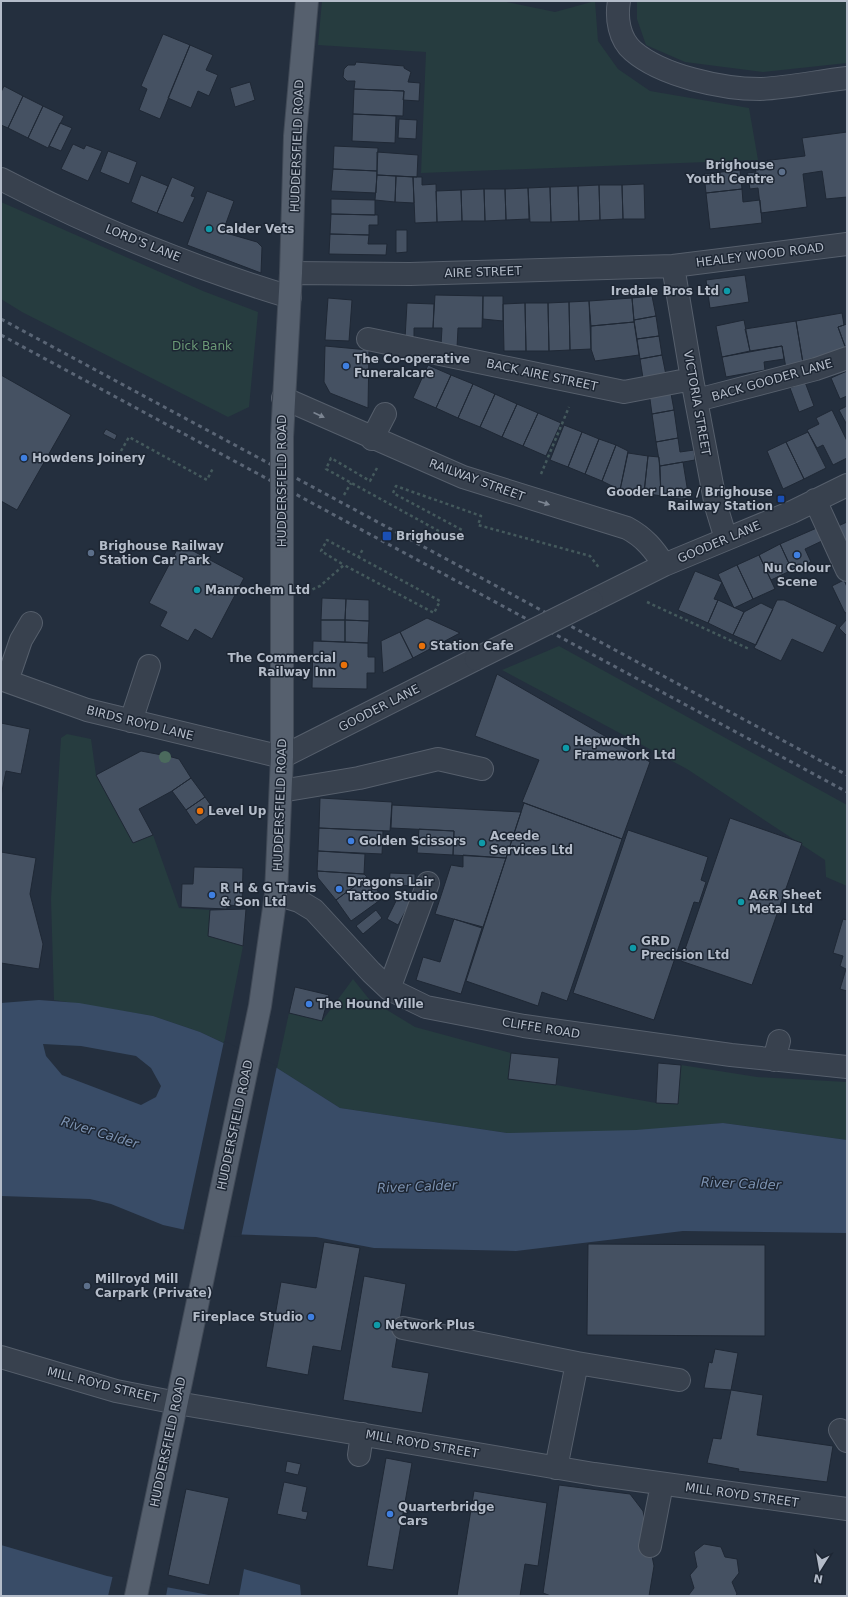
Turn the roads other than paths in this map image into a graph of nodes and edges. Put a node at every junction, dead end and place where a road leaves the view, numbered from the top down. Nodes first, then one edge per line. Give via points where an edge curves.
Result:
1 (307, 1) edge
2 (619, 1) edge
3 (847, 78) edge
4 (1, 179) edge
5 (847, 244) edge
6 (674, 266) junction
7 (292, 273) junction
8 (290, 297) junction
9 (368, 339) dead end
10 (847, 358) edge
11 (692, 379) junction
12 (283, 398) junction
13 (697, 400) junction
14 (386, 414) dead end
15 (372, 439) junction
16 (847, 484) edge
17 (815, 500) junction
18 (726, 539) junction
19 (664, 565) junction
20 (847, 570) edge
21 (31, 623) dead end
22 (149, 666) dead end
23 (4, 680) edge
24 (131, 721) junction
25 (282, 757) junction
26 (482, 769) dead end
27 (281, 791) junction
28 (428, 883) dead end
29 (276, 894) junction
30 (389, 988) junction
31 (847, 1067) edge
32 (403, 1328) dead end
33 (1, 1357) edge
34 (577, 1363) junction
35 (680, 1380) dead end
36 (177, 1403) junction
37 (556, 1468) junction
38 (662, 1484) junction
39 (847, 1510) edge
40 (650, 1546) dead end
41 (136, 1596) edge

1 - 7 main road, HUDDERSFIELD ROAD via 295,136
2 - 3 street via 617,9 620,31 633,51 680,76 707,83 759,89
4 - 8 street, LORD'S LANE via 141,244
5 - 6 street, HEALEY WOOD ROAD
6 - 7 street, AIRE STREET via 410,274
6 - 11 street, VICTORIA STREET
7 - 8 main road, HUDDERSFIELD ROAD
8 - 12 main road, HUDDERSFIELD ROAD
9 - 11 street, BACK AIRE STREET via 624,392
10 - 13 street, BACK GOODER LANE via 816,369
11 - 13 street, VICTORIA STREET
12 -> 15 street, RAILWAY STREET
12 - 25 main road, HUDDERSFIELD ROAD, bridge
13 - 18 street, VICTORIA STREET via 716,506
14 - 15 street
15 -> 19 street, RAILWAY STREET via 463,477 628,528 656,551
16 - 17 street, GOODER LANE
17 - 18 street, GOODER LANE
17 - 20 street
18 - 19 street, GOODER LANE
19 - 25 street, GOODER LANE, bridge
21 - 23 street
22 - 24 street
23 - 24 street, BIRDS ROYD LANE via 87,710
24 - 25 street, BIRDS ROYD LANE
25 - 27 main road, HUDDERSFIELD ROAD
26 - 27 street via 438,759 359,778
27 - 29 main road, HUDDERSFIELD ROAD
28 - 30 street
29 - 30 street, CLIFFE ROAD via 299,901 314,910 370,972
29 - 36 main road, HUDDERSFIELD ROAD via 260,1006
30 - 31 street, CLIFFE ROAD via 426,1007 524,1026 777,1050
32 - 34 street
33 - 36 street, MILL ROYD STREET via 116,1391
34 - 35 street
34 - 37 street
36 - 37 street, MILL ROYD STREET via 360,1445
36 - 41 main road, HUDDERSFIELD ROAD
37 - 38 street, MILL ROYD STREET
38 - 39 street, MILL ROYD STREET
38 - 40 street

